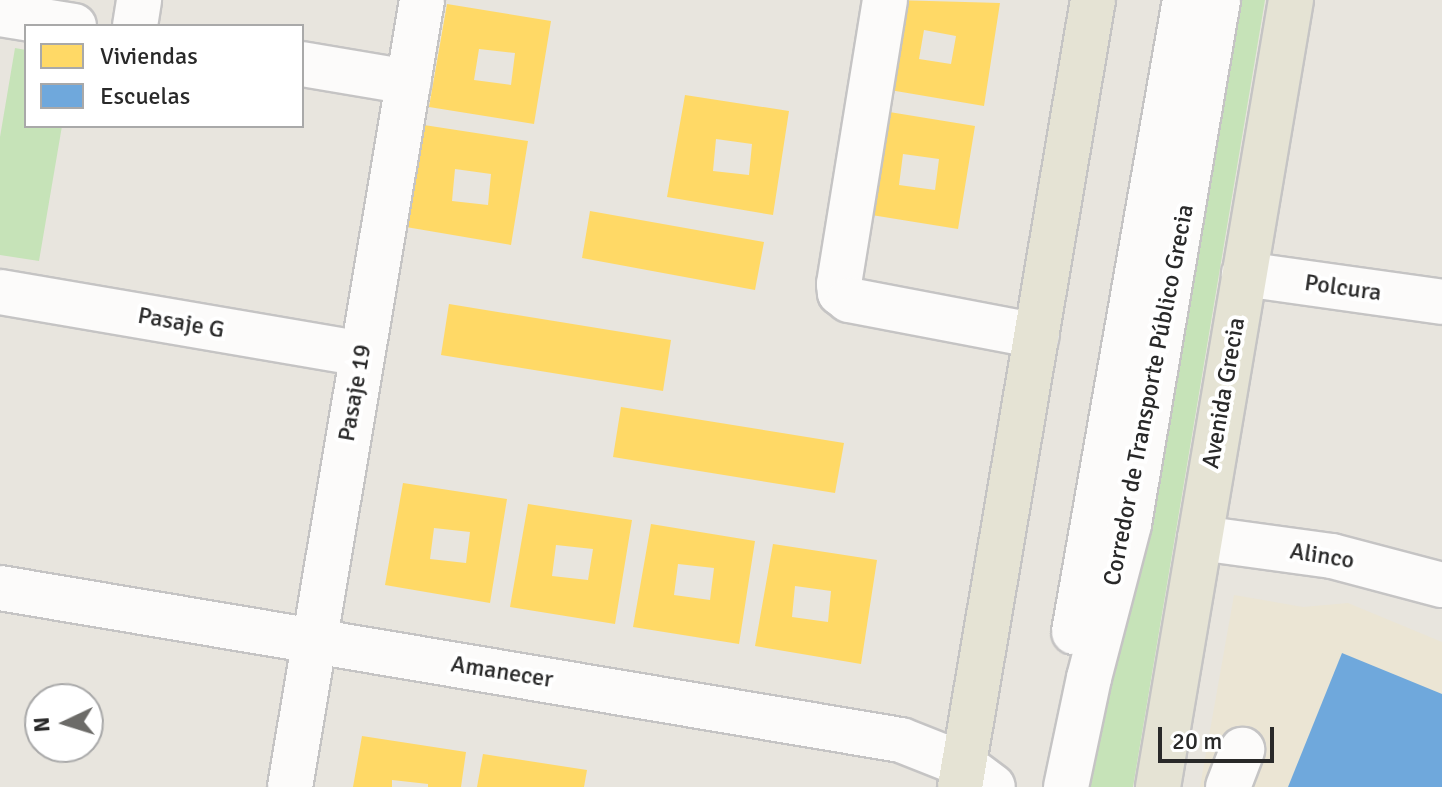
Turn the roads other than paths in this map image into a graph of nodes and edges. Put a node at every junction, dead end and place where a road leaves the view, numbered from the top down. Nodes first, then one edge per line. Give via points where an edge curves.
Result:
1 (139, 0) edge
2 (422, 0) edge
3 (885, 0) edge
4 (1093, 0) edge
5 (1185, 0) edge
6 (1218, 0) edge
7 (1291, 0) edge
8 (0, 14) edge
9 (62, 24) edge
10 (135, 24) edge
11 (304, 64) edge
12 (408, 82) junction
13 (1244, 274) junction
14 (0, 292) edge
15 (1442, 302) edge
16 (1037, 336) junction
17 (362, 354) junction
18 (1200, 538) junction
19 (1442, 585) edge
20 (0, 588) edge
21 (313, 640) junction
22 (972, 780) edge
23 (290, 787) edge
24 (1046, 787) edge
25 (1066, 787) edge
26 (1158, 787) edge

1 - 10 street
2 - 12 street, Pasaje 19
3 - 16 street via 840,293 849,300
4 - 16 main road
5 - 24 street, Corredor de Transporte Público Grecia
6 - 25 street, Corredor de Transporte Público Grecia via 1129,524
7 - 13 main road, Avenida Grecia
8 - 9 street
11 - 12 street
12 - 17 street, Pasaje 19
13 - 15 street, Polcura
13 - 18 main road, Avenida Grecia
14 - 17 street, Pasaje G
16 - 22 main road
17 - 21 street, Pasaje 19
18 - 19 street, Alinco via 1332,556
18 - 26 main road, Avenida Grecia
20 - 21 street, Amanecer
21 - 22 street, Amanecer via 889,738 931,750
21 - 23 street, Pasaje 19

